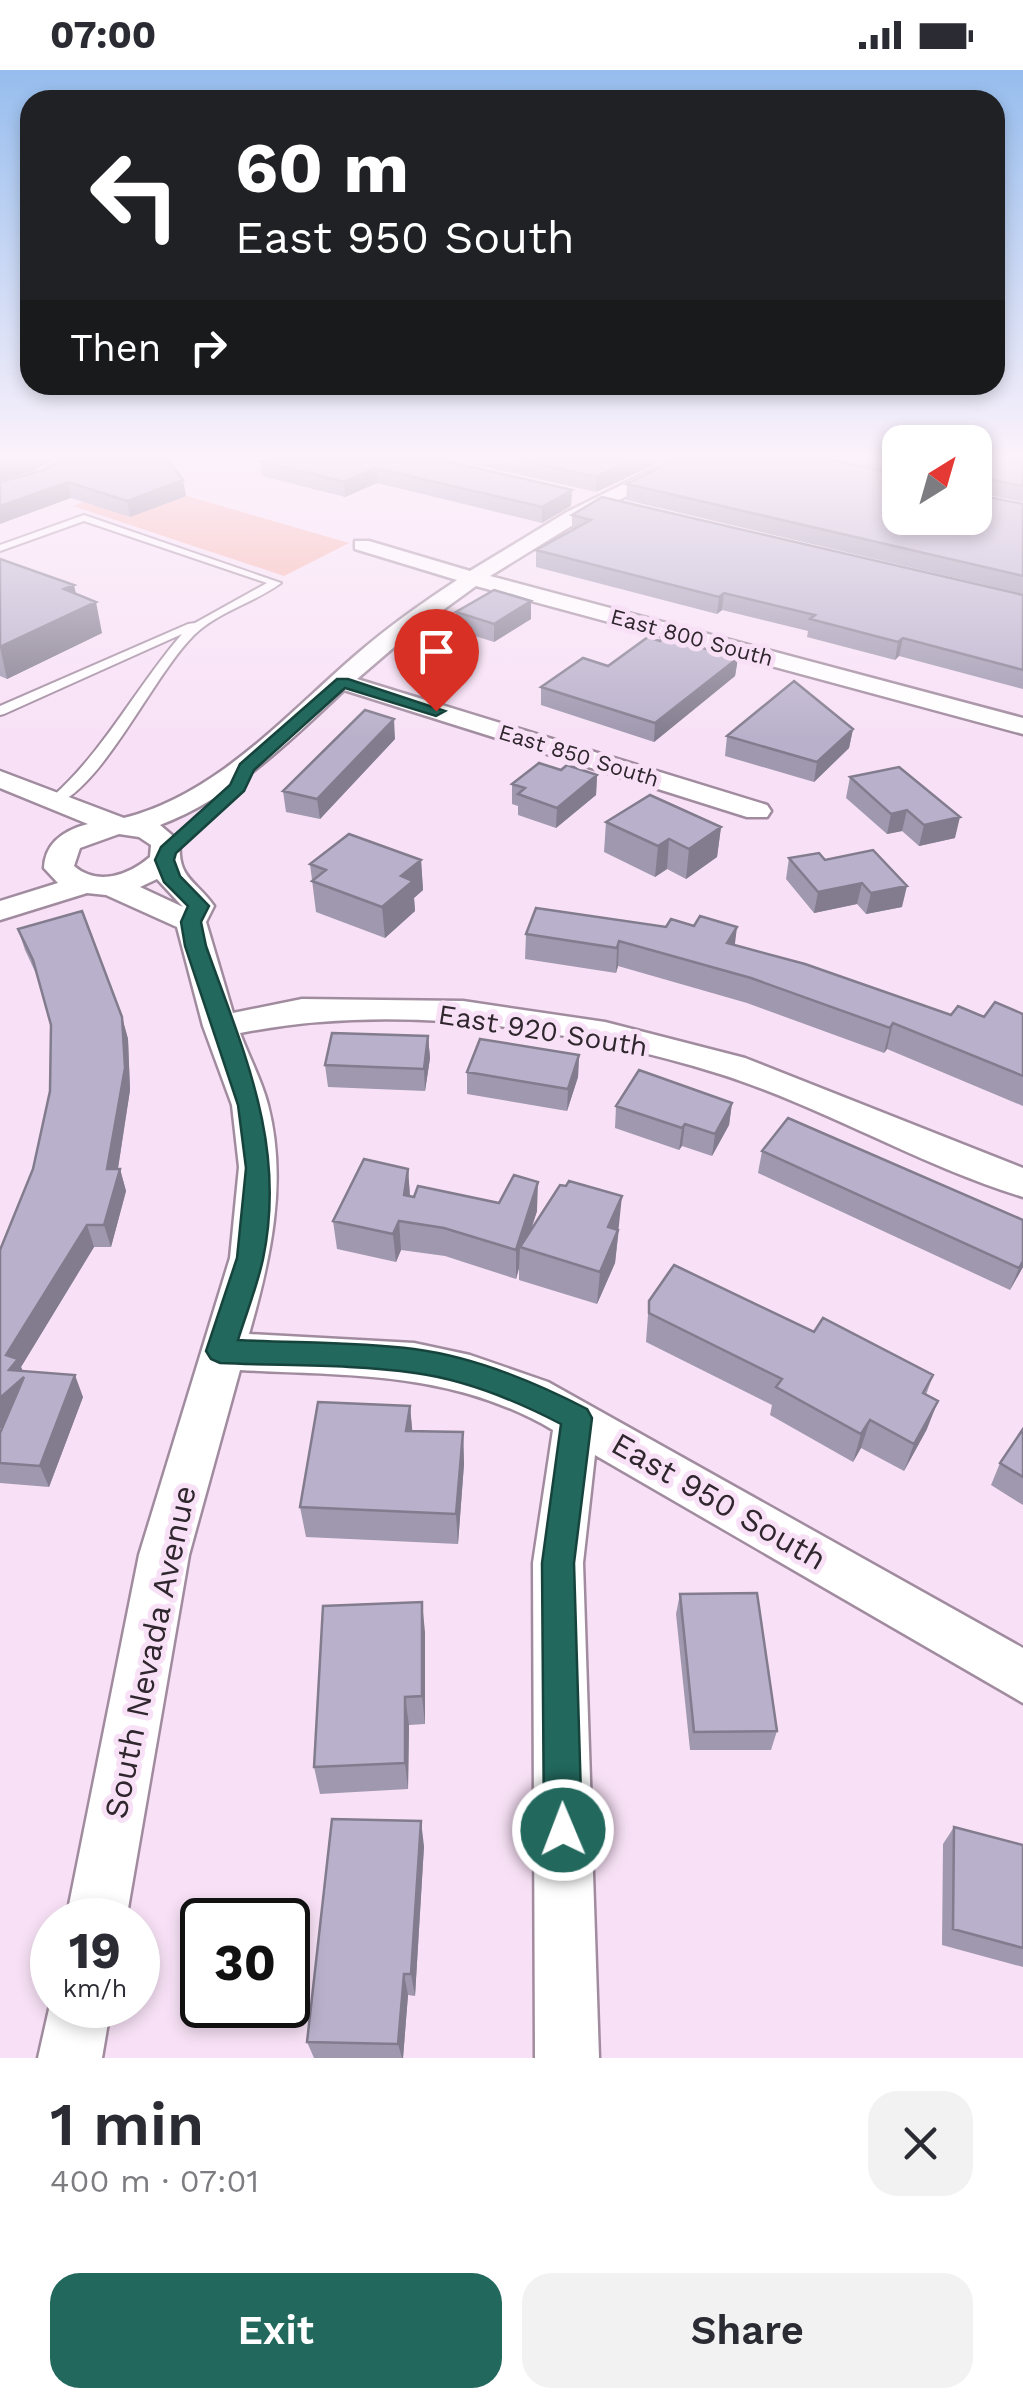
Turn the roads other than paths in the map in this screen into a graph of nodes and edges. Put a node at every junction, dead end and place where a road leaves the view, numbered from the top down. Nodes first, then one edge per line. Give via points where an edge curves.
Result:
1 (187, 553) edge
2 (388, 553) edge
3 (513, 553) edge
4 (476, 579) junction
5 (211, 618) junction
6 (342, 682) junction
7 (0, 711) edge
8 (1023, 726) edge
9 (246, 768) junction
10 (11, 784) edge
11 (57, 800) junction
12 (758, 811) dead end
13 (125, 826) junction
14 (63, 852) junction
15 (166, 856) junction
16 (98, 884) junction
17 (0, 896) edge
18 (0, 911) edge
19 (191, 922) junction
20 (220, 1026) junction
21 (1023, 1183) edge
22 (220, 1351) junction
23 (577, 1418) junction
24 (1023, 1677) edge
25 (100, 1898) edge
26 (76, 2028) edge
27 (70, 2058) edge
28 (567, 2058) edge

1 - 5 lane via 276,583
2 - 4 street, East 800 South
3 - 4 street
4 - 6 street via 398,632
4 - 8 street, East 800 South
5 - 7 lane
5 - 11 lane via 188,634 94,765
6 - 9 street
6 - 12 street, East 850 South
9 - 13 street via 196,801
9 - 15 street via 238,787
10 - 11 street
10 - 14 street
11 - 13 street
13 - 14 street via 91,831
13 - 15 street via 159,834
14 - 16 street via 64,875
14 - 17 street
15 - 16 street via 143,876
15 - 19 street, South Nevada Avenue via 171,878 199,906
16 - 18 street
16 - 19 street
19 - 20 street, South Nevada Avenue
20 - 21 street, East 920 South via 302,1010 462,1012 605,1033 733,1066
20 - 22 street, South Nevada Avenue via 250,1105 258,1168 250,1258
22 - 23 street, East 950 South via 414,1361 517,1389
22 - 25 street, South Nevada Avenue via 164,1555
23 - 24 street, East 950 South
23 - 28 street via 558,1563
26 - 27 street

